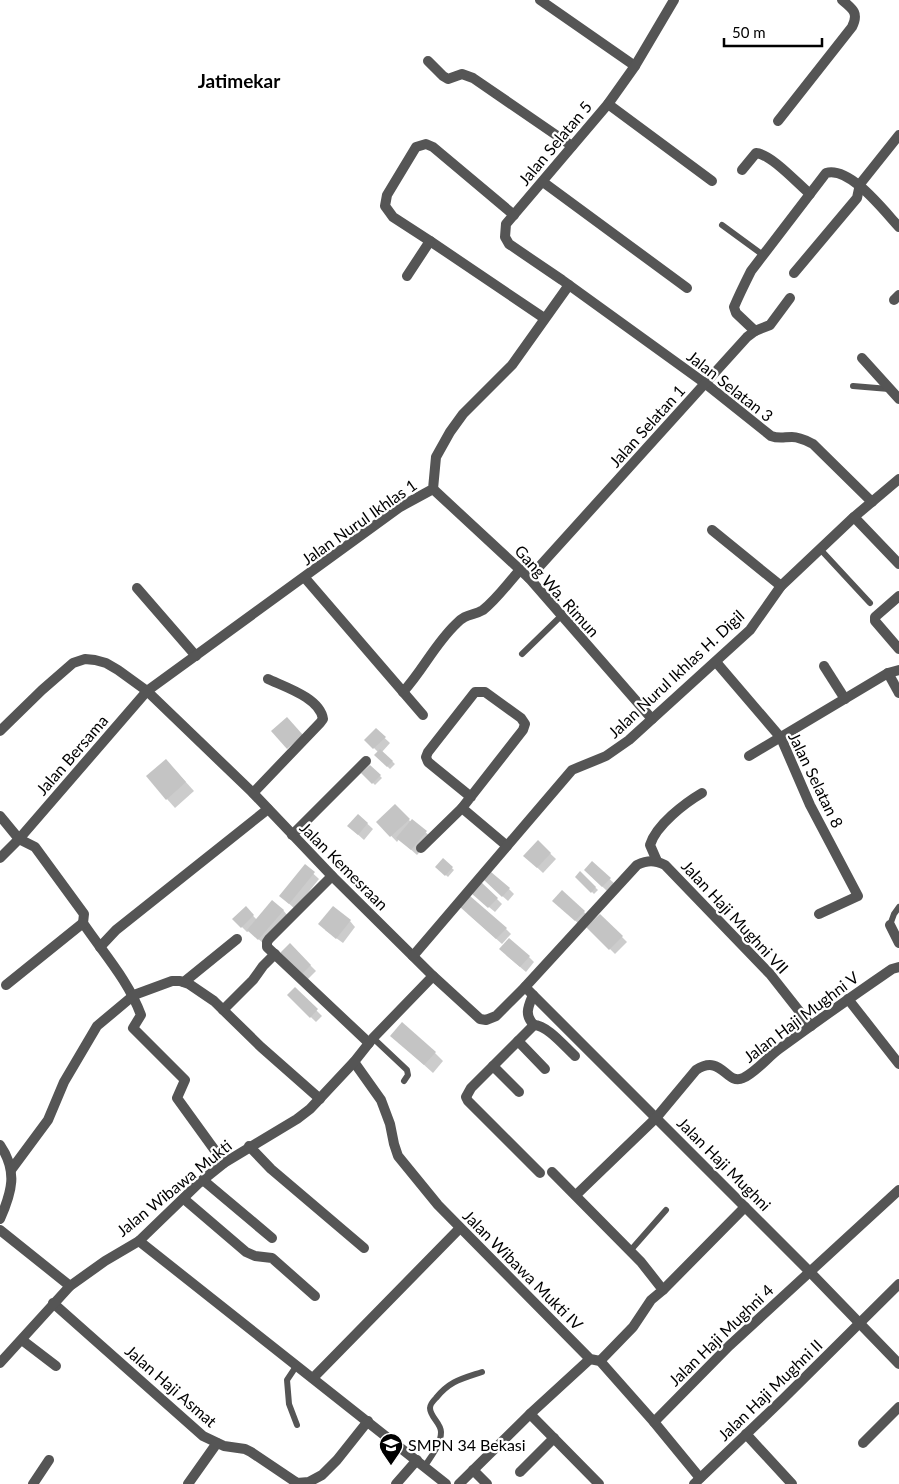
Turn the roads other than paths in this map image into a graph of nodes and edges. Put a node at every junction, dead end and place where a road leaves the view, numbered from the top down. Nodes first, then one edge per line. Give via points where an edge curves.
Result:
1 (540, 0) edge
2 (674, 0) edge
3 (842, 0) edge
4 (854, 4) edge
5 (428, 61) dead end
6 (635, 66) junction
7 (608, 104) junction
8 (778, 120) dead end
9 (899, 136) edge
10 (572, 146) junction
11 (742, 170) dead end
12 (712, 181) dead end
13 (543, 182) junction
14 (860, 184) junction
15 (810, 194) junction
16 (514, 215) junction
17 (722, 225) dead end
18 (899, 227) edge
19 (430, 241) junction
20 (762, 255) junction
21 (794, 273) dead end
22 (408, 276) dead end
23 (569, 285) junction
24 (687, 288) dead end
25 (790, 298) dead end
26 (544, 318) junction
27 (755, 330) junction
28 (862, 358) dead end
29 (706, 384) junction
30 (853, 386) dead end
31 (889, 389) junction
32 (899, 399) edge
33 (899, 479) edge
34 (433, 489) junction
35 (872, 502) junction
36 (854, 517) junction
37 (712, 530) dead end
38 (820, 549) junction
39 (899, 564) edge
40 (520, 570) junction
41 (305, 578) junction
42 (529, 578) junction
43 (781, 586) junction
44 (137, 588) dead end
45 (899, 596) edge
46 (870, 603) dead end
47 (561, 616) junction
48 (899, 649) edge
49 (522, 654) dead end
50 (196, 656) junction
51 (716, 662) junction
52 (824, 666) dead end
53 (899, 670) edge
54 (888, 673) junction
55 (268, 679) dead end
56 (147, 691) junction
57 (403, 692) junction
58 (899, 694) edge
59 (845, 699) junction
60 (423, 715) dead end
61 (652, 719) junction
62 (0, 731) edge
63 (781, 738) junction
64 (749, 756) dead end
65 (366, 761) dead end
66 (253, 793) junction
67 (702, 793) dead end
68 (471, 797) junction
69 (462, 808) junction
70 (268, 809) junction
71 (0, 816) edge
72 (292, 835) junction
73 (19, 839) junction
74 (507, 846) junction
75 (420, 848) dead end
76 (0, 858) edge
77 (657, 861) junction
78 (332, 876) junction
79 (899, 907) edge
80 (819, 914) dead end
81 (83, 923) junction
82 (890, 925) joint
83 (238, 939) dead end
84 (899, 943) edge
85 (100, 947) junction
86 (271, 950) junction
87 (413, 956) junction
88 (899, 967) edge
89 (433, 976) junction
90 (184, 982) junction
91 (6, 984) dead end
92 (525, 987) junction
93 (134, 995) junction
94 (533, 995) junction
95 (848, 999) junction
96 (224, 1010) junction
97 (534, 1025) junction
98 (811, 1026) junction
99 (371, 1041) junction
100 (518, 1041) junction
101 (575, 1056) dead end
102 (354, 1062) junction
103 (899, 1064) edge
104 (493, 1066) junction
105 (545, 1070) dead end
106 (404, 1081) dead end
107 (519, 1092) dead end
108 (320, 1099) junction
109 (656, 1118) junction
110 (0, 1145) edge
111 (249, 1146) junction
112 (224, 1163) junction
113 (11, 1170) junction
114 (552, 1172) dead end
115 (540, 1173) dead end
116 (203, 1180) junction
117 (899, 1190) edge
118 (576, 1196) junction
119 (184, 1199) junction
120 (745, 1207) junction
121 (666, 1210) dead end
122 (0, 1219) edge
123 (460, 1228) junction
124 (0, 1230) edge
125 (272, 1238) dead end
126 (139, 1241) junction
127 (364, 1248) dead end
128 (630, 1250) junction
129 (809, 1271) junction
130 (899, 1284) edge
131 (70, 1286) junction
132 (663, 1290) junction
133 (315, 1296) dead end
134 (54, 1302) junction
135 (860, 1323) junction
136 (22, 1340) junction
137 (4, 1351) edge
138 (595, 1360) junction
139 (0, 1363) edge
140 (899, 1364) edge
141 (297, 1365) junction
142 (56, 1366) dead end
143 (482, 1372) dead end
144 (313, 1378) junction
145 (899, 1407) edge
146 (530, 1414) junction
147 (368, 1421) junction
148 (654, 1422) junction
149 (297, 1425) dead end
150 (746, 1434) junction
151 (554, 1438) junction
152 (217, 1443) junction
153 (863, 1444) dead end
154 (49, 1460) dead end
155 (421, 1463) junction
156 (473, 1470) junction
157 (520, 1472) dead end
158 (697, 1481) edge
159 (34, 1484) edge
160 (188, 1484) edge
161 (302, 1484) edge
162 (396, 1484) edge
163 (446, 1484) edge
164 (458, 1484) edge
165 (487, 1484) edge
166 (599, 1484) edge
167 (792, 1484) edge

1 - 6 street
2 - 6 street, Jalan Selatan 5
3 - 4 street
4 - 8 street via 856,19 852,27
5 - 10 street via 448,79 462,74 473,78
6 - 7 street, Jalan Selatan 5
7 - 10 street, Jalan Selatan 5
7 - 12 street
9 - 14 street
10 - 13 street, Jalan Selatan 5
11 - 15 street via 756,153 760,154
13 - 16 street, Jalan Selatan 5
13 - 24 street
14 - 15 street via 829,172
14 - 18 street
14 - 21 street via 857,198
15 - 20 street
16 - 19 street via 434,147 426,144 416,147 387,195 385,206 393,217
16 - 23 street, Jalan Selatan 5 via 504,231 509,244
17 - 20 lane
19 - 22 street
19 - 26 street
20 - 27 street via 734,307 736,313
23 - 26 street, Jalan Nurul Ikhlas 1
23 - 29 street, Jalan Selatan 3
25 - 27 street, Jalan Selatan 1 via 770,325
26 - 34 street, Jalan Nurul Ikhlas 1 via 512,365 463,414 450,432 436,457
27 - 29 street, Jalan Selatan 1
28 - 31 street
29 - 35 street, Jalan Selatan 3 via 771,436 794,436 813,444
29 - 42 street, Jalan Selatan 1
30 - 31 lane
31 - 32 street
33 - 35 street, Jalan Nurul Ikhlas H. Digil
34 - 40 street, Gang Wa. Rimun
34 - 41 street, Jalan Nurul Ikhlas 1 via 400,507
35 - 36 street, Jalan Nurul Ikhlas H. Digil
36 - 38 street, Jalan Nurul Ikhlas H. Digil
36 - 39 street
37 - 43 street
38 - 43 street, Jalan Nurul Ikhlas H. Digil
38 - 46 lane
40 - 42 street, Gang Wa. Rimun
40 - 57 street via 484,608 458,622
41 - 50 street, Jalan Nurul Ikhlas 1
41 - 57 street
42 - 47 street, Gang Wa. Rimun
43 - 51 street, Jalan Nurul Ikhlas H. Digil via 750,630
44 - 50 street
45 - 48 street via 875,617 875,622
47 - 49 lane
47 - 61 street, Gang Wa. Rimun
50 - 56 street, Jalan Nurul Ikhlas 1
51 - 61 street, Jalan Nurul Ikhlas H. Digil
51 - 63 street, Jalan Selatan 8
52 - 59 street
53 - 54 street
54 - 58 street
54 - 59 street
55 - 66 street via 299,692 320,711 323,718
56 - 62 street, Jalan Kemesraan via 106,663 85,659 73,663
56 - 66 street, Jalan Kemesraan
56 - 73 street, Jalan Bersama
57 - 60 street
59 - 63 street
61 - 74 street, Jalan Nurul Ikhlas H. Digil via 615,751 572,770
63 - 64 street
63 - 80 street, Jalan Selatan 8 via 810,805 858,896
65 - 72 street
66 - 70 street, Jalan Kemesraan
67 - 77 street via 656,831 650,845
68 - 68 street via 525,724 485,692 479,691 426,757
68 - 69 street
69 - 74 street
69 - 75 street
70 - 72 street, Jalan Kemesraan
70 - 85 street via 116,930
71 - 73 street
72 - 78 street, Jalan Kemesraan
73 - 76 street, Jalan Bersama
73 - 81 street via 35,847 84,914
74 - 87 street, Jalan Nurul Ikhlas H. Digil
77 - 92 street, Jalan Haji Mughni VII via 648,860 637,866
77 - 98 street, Jalan Haji Mughni VII via 665,865 770,974
78 - 86 street via 269,939 267,942
78 - 87 street, Jalan Kemesraan
79 - 82 lane
81 - 85 street
81 - 91 street
82 - 84 street
83 - 90 street
85 - 93 street
86 - 96 street via 253,980
86 - 99 street
87 - 89 street, Jalan Kemesraan
88 - 95 street, Jalan Haji Mughni V
89 - 92 street, Jalan Kemesraan via 476,1016 486,1020 496,1016
89 - 99 street, Jalan Wibawa Mukti
90 - 93 street via 172,981
90 - 96 street
92 - 94 street, Jalan Haji Mughni
93 - 112 street via 141,1015 132,1028 185,1080 177,1098
93 - 113 street via 97,1026 64,1082 48,1120
94 - 97 street via 526,1013
94 - 109 street, Jalan Haji Mughni
95 - 98 street, Jalan Haji Mughni V
95 - 103 street
96 - 108 street
97 - 100 street
97 - 101 street via 546,1029
98 - 109 street, Jalan Haji Mughni V via 742,1079 734,1078 713,1065 704,1065 696,1070
99 - 102 street, Jalan Wibawa Mukti
99 - 106 lane via 407,1070
100 - 104 street
100 - 105 street
102 - 108 street, Jalan Wibawa Mukti
102 - 123 street, Jalan Wibawa Mukti IV via 381,1100 398,1156
104 - 107 street
104 - 115 street via 466,1097
108 - 111 street, Jalan Wibawa Mukti via 297,1119
109 - 118 street
109 - 120 street, Jalan Haji Mughni
110 - 113 street
111 - 112 street, Jalan Wibawa Mukti
111 - 127 street via 271,1169
112 - 116 street, Jalan Wibawa Mukti
113 - 122 street via 10,1197
114 - 118 street
116 - 119 street, Jalan Wibawa Mukti
116 - 125 street
117 - 129 street, Jalan Haji Mughni 4
118 - 128 street
119 - 126 street, Jalan Wibawa Mukti
119 - 133 street via 246,1252 272,1258
120 - 129 street, Jalan Haji Mughni
120 - 132 street
121 - 128 lane
123 - 138 street, Jalan Wibawa Mukti IV
123 - 144 street
124 - 131 street
126 - 131 street, Jalan Wibawa Mukti
126 - 141 street
128 - 132 street
129 - 135 street, Jalan Haji Mughni
129 - 148 street, Jalan Haji Mughni 4
130 - 135 street, Jalan Haji Mughni II
131 - 134 street, Jalan Wibawa Mukti
132 - 138 street via 651,1300 633,1328
134 - 136 street, Jalan Wibawa Mukti
134 - 152 street, Jalan Haji Asmat via 203,1436
135 - 140 street, Jalan Haji Mughni
135 - 150 street, Jalan Haji Mughni II
136 - 137 street, Jalan Wibawa Mukti
136 - 142 street
137 - 139 street, Jalan Wibawa Mukti
138 - 146 street
138 - 148 street, Jalan Wibawa Mukti IV
141 - 144 street
141 - 149 lane via 287,1380 289,1404
143 - 155 lane via 445,1386 433,1401 431,1412 441,1436 438,1446
144 - 147 street
145 - 153 street
146 - 151 street
146 - 156 street
147 - 155 street
147 - 161 street, Jalan Haji Asmat via 322,1475
148 - 158 street, Jalan Wibawa Mukti IV
150 - 158 street, Jalan Haji Mughni II
150 - 167 street
151 - 157 street
151 - 166 street
152 - 160 street
152 - 161 street, Jalan Haji Asmat via 252,1452
154 - 159 street
155 - 162 street
155 - 163 street
156 - 164 street
156 - 165 street

